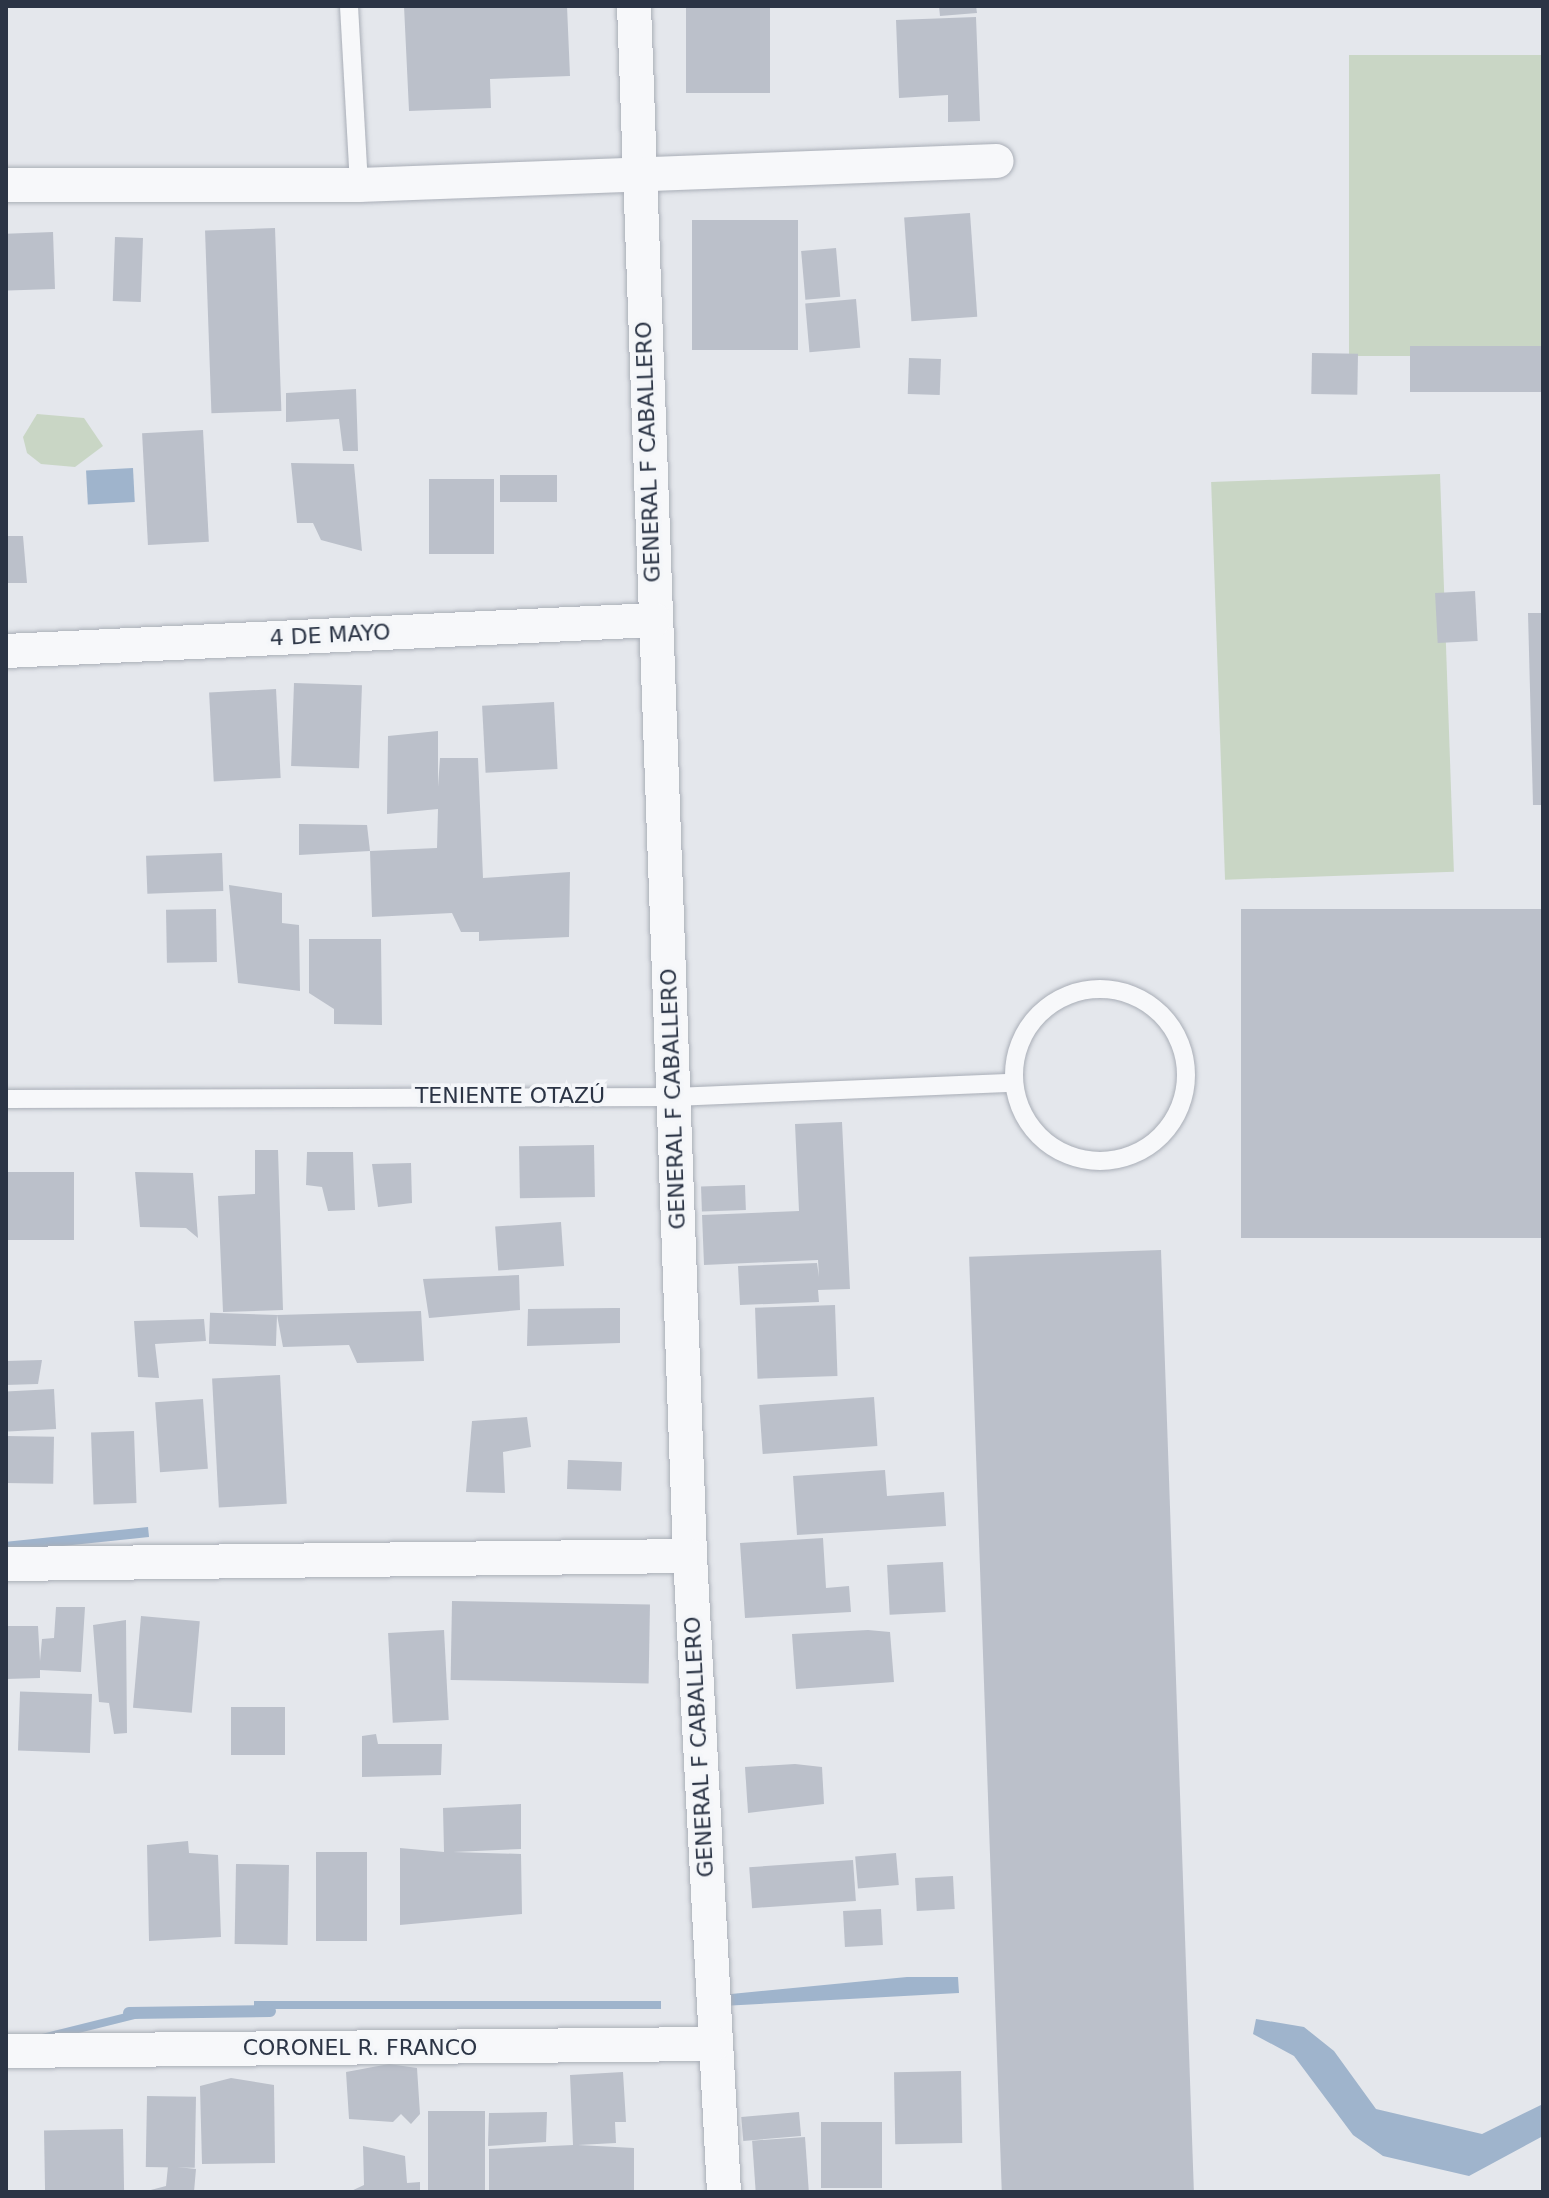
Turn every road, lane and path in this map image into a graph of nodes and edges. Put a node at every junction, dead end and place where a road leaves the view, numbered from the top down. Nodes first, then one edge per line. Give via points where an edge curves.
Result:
1 (349, 6) edge
2 (634, 6) edge
3 (997, 161) dead end
4 (639, 175) junction
5 (6, 185) edge
6 (359, 185) junction
7 (654, 620) junction
8 (6, 651) edge
9 (1013, 1083) junction
10 (674, 1097) junction
11 (6, 1099) edge
12 (690, 1556) junction
13 (6, 1564) edge
14 (714, 2044) junction
15 (6, 2051) edge
16 (724, 2192) edge

1 - 6 lane
2 - 4 street, GENERAL F CABALLERO
3 - 4 street
4 - 6 street
4 - 7 street, GENERAL F CABALLERO
5 - 6 street
7 - 8 street, 4 DE MAYO
7 - 10 street, GENERAL F CABALLERO
9 - 9 lane via 1018,1105 1044,1142 1085,1161 1107,1162 1150,1147 1166,1131 1185,1090 1186,1068 1181,1045 1155,1009 1125,993 1092,989 1049,1004 1033,1020 1014,1061
9 - 10 lane, TENIENTE OTAZÚ
10 - 11 lane, TENIENTE OTAZÚ
10 - 12 street, GENERAL F CABALLERO
12 - 13 street
12 - 14 street, GENERAL F CABALLERO
14 - 15 street, CORONEL R. FRANCO
14 - 16 street, GENERAL F CABALLERO

